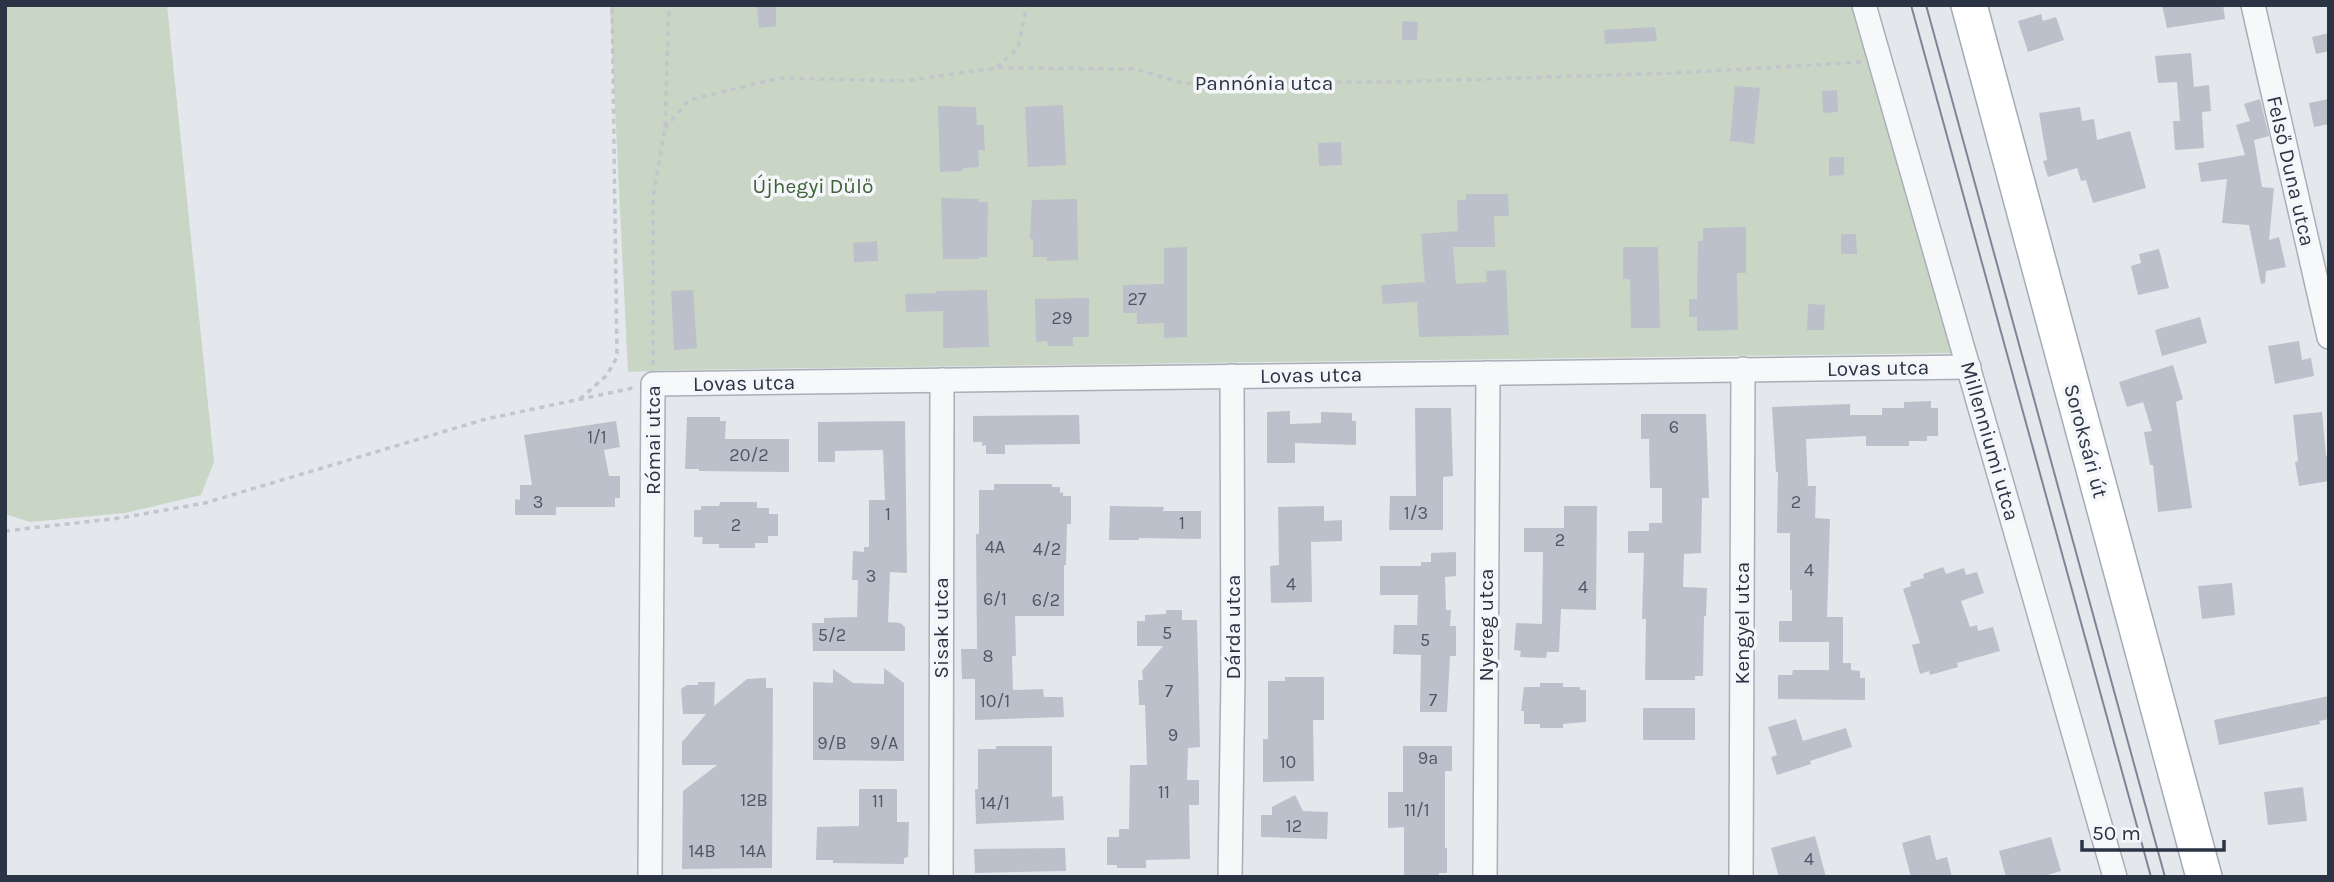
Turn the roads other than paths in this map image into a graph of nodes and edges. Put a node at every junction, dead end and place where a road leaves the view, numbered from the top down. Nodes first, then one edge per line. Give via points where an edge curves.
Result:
1 (1864, 5) edge
2 (1969, 5) edge
3 (2253, 5) edge
4 (2329, 335) edge
5 (1969, 366) junction
6 (1743, 369) junction
7 (1488, 373) junction
8 (1232, 376) junction
9 (942, 380) junction
10 (653, 384) joint
11 (650, 877) edge
12 (941, 877) edge
13 (1230, 877) edge
14 (1485, 877) edge
15 (1741, 877) edge
16 (2115, 877) edge
17 (2204, 877) edge

1 - 5 street, Millenniumi utca
2 - 17 main road, Soroksári út
3 - 4 street, Felső Duna utca
5 - 6 street, Lovas utca
5 - 16 street, Millenniumi utca
6 - 7 street, Lovas utca
6 - 15 street, Kengyel utca
7 - 8 street, Lovas utca
7 - 14 street, Nyereg utca
8 - 9 street, Lovas utca
8 - 13 street, Dárda utca
9 - 10 street, Lovas utca
9 - 12 street, Sisak utca
10 - 11 street, Római utca

